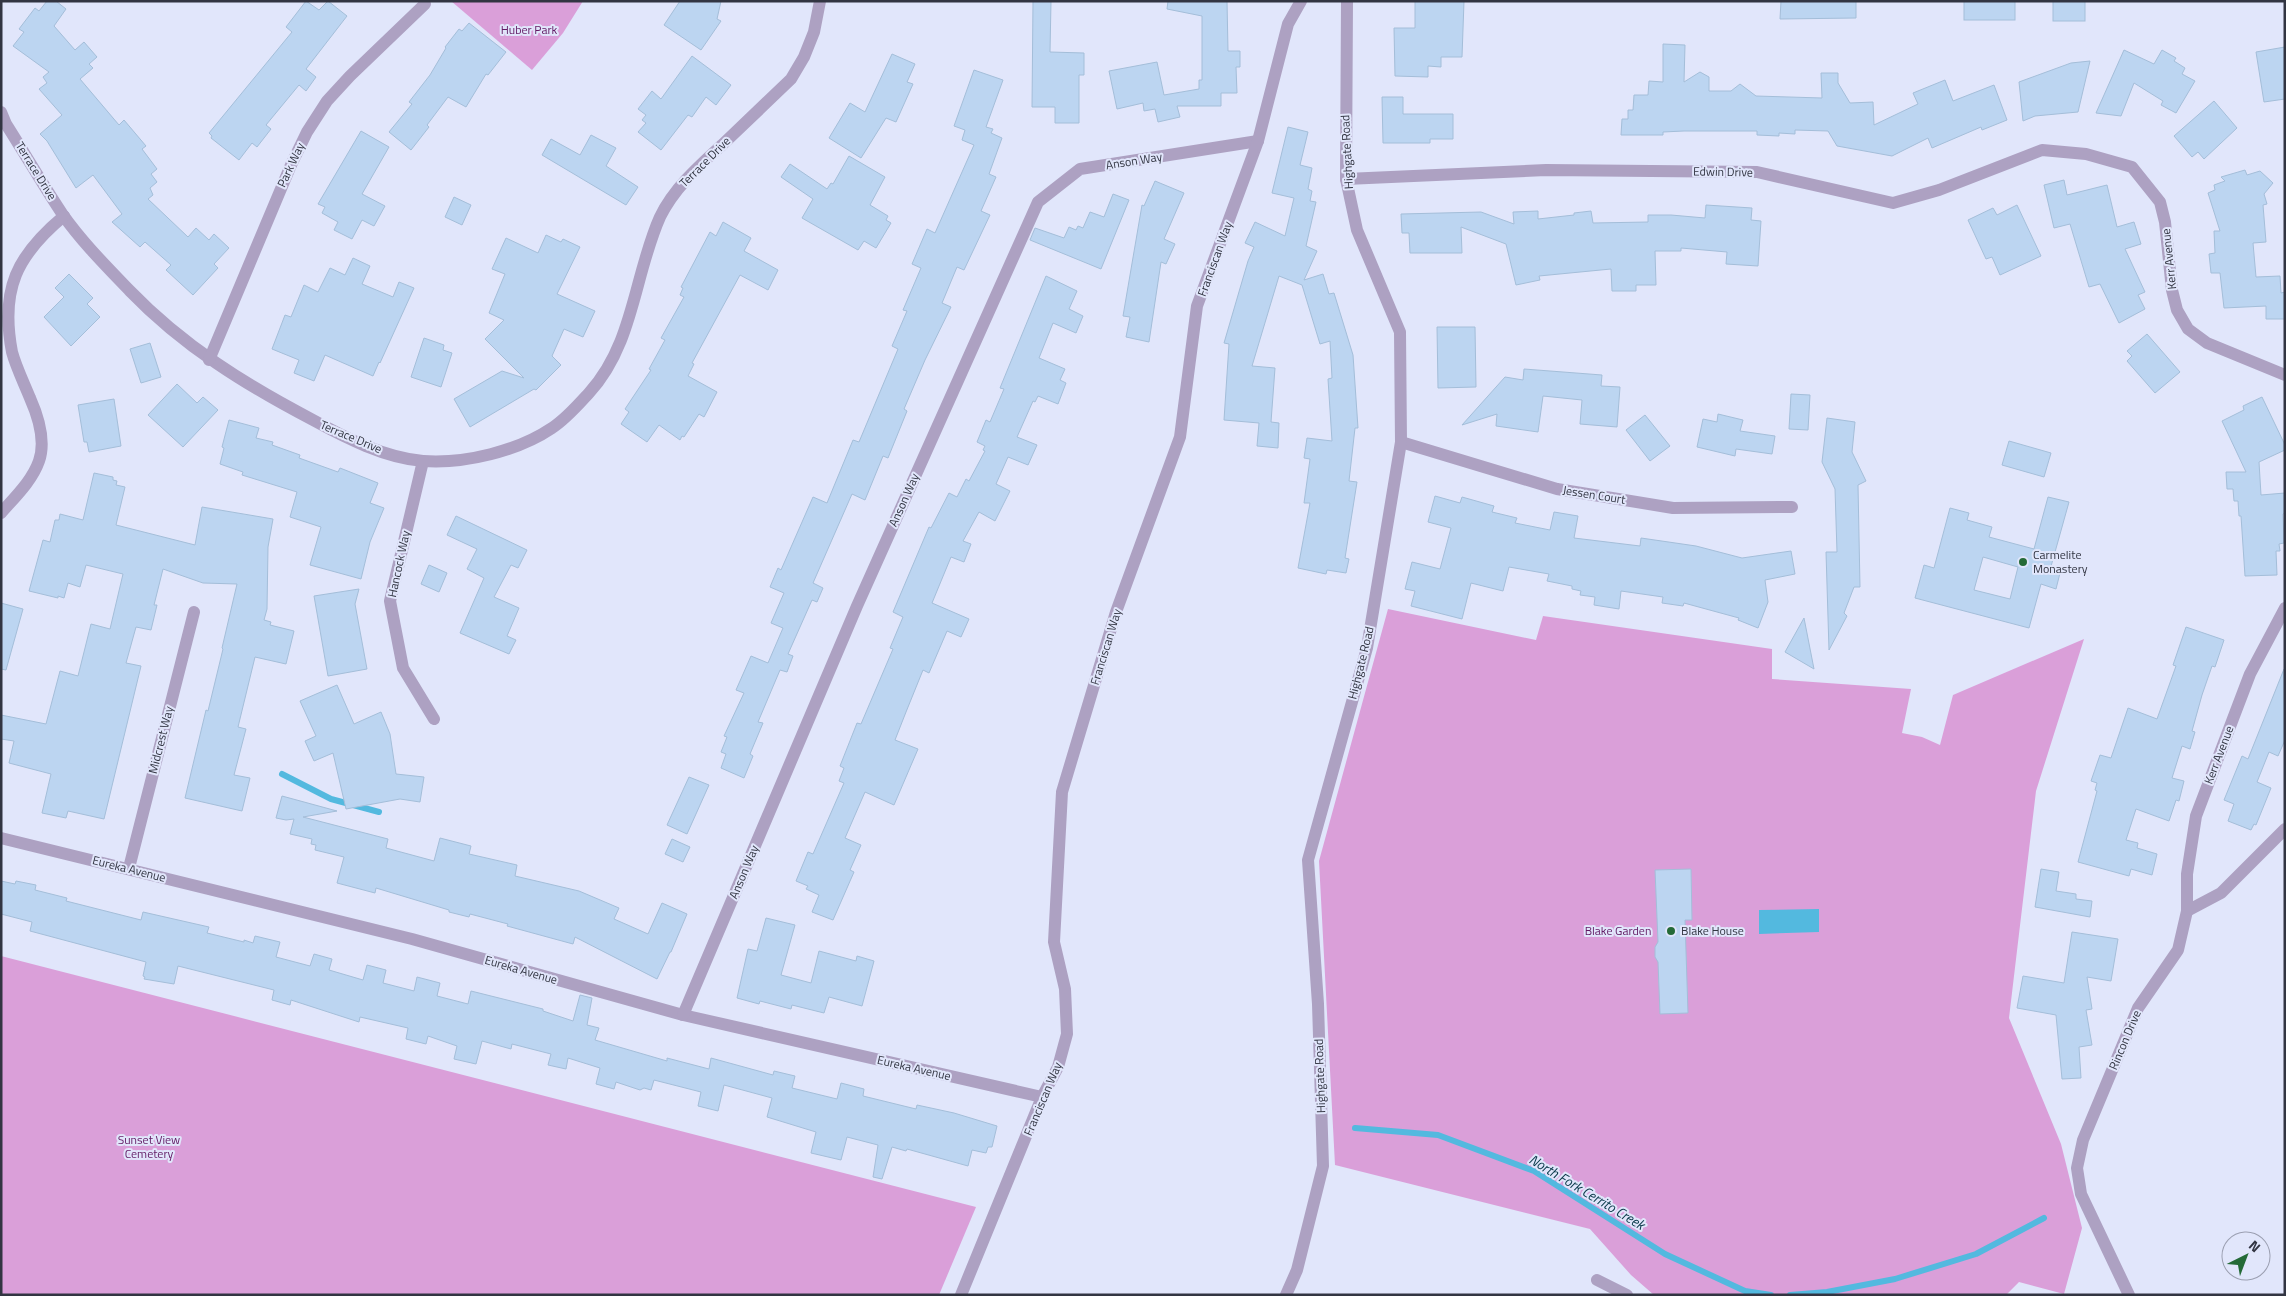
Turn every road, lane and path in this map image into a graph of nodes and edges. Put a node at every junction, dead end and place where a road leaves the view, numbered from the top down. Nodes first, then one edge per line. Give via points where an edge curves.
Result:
1 (820, 1) edge
2 (1301, 1) edge
3 (1346, 1) edge
4 (425, 4) dead end
5 (1, 112) edge
6 (1258, 141) junction
7 (2086, 154) joint
8 (1346, 179) junction
9 (64, 216) junction
10 (209, 360) junction
11 (2285, 375) edge
12 (1401, 442) junction
13 (423, 461) junction
14 (1792, 507) dead end
15 (1, 513) edge
16 (2285, 608) edge
17 (194, 612) dead end
18 (434, 718) dead end
19 (2285, 829) edge
20 (1, 838) edge
21 (129, 868) junction
22 (2187, 912) junction
23 (682, 1015) junction
24 (1042, 1097) junction
25 (1596, 1280) dead end
26 (960, 1295) edge
27 (1286, 1295) edge
28 (1627, 1295) edge
29 (2129, 1295) edge

1 - 13 street, Terrace Drive via 814,32 804,58 791,78 682,183 661,215 627,325 610,364 592,390 553,428 521,445 489,455
2 - 6 street, Franciscan Way via 1288,24
3 - 8 street, Highgate Road
4 - 10 street, Park Way via 350,76 327,101 307,132 290,165
5 - 9 street, Terrace Drive
6 - 23 street, Anson Way via 1080,169 1038,202 857,606
6 - 24 street, Franciscan Way via 1197,306 1180,437 1116,612 1062,792 1054,942 1065,989 1067,1034 1058,1067
7 - 8 street, Edwin Drive via 2042,150 1939,190 1893,203 1757,172 1546,170
7 - 11 street, Kerr Avenue via 2132,167 2160,202 2172,290 2177,310 2188,329 2208,343
8 - 12 street, Highgate Road via 1357,230 1400,332
9 - 10 street, Terrace Drive via 130,292
9 - 15 street via 34,243 17,267 9,287 6,317 12,352 36,413 41,437 40,460 29,480
10 - 13 street, Terrace Drive via 333,431 380,451
12 - 14 street, Jessen Court via 1567,490 1673,508
12 - 27 street, Highgate Road via 1367,648 1308,860 1318,1004 1323,1166 1297,1270
13 - 18 street, Hancock Way via 390,600 403,668
16 - 22 street, Kerr Avenue via 2250,674 2196,816 2187,874
17 - 21 street, Midcrest Way
19 - 22 street via 2222,893
20 - 21 street, Eureka Avenue
21 - 23 street, Eureka Avenue via 412,939
22 - 29 street, Rincon Drive via 2178,950 2138,1008 2083,1140 2077,1168 2082,1194
23 - 24 street, Eureka Avenue
24 - 26 street, Franciscan Way
25 - 28 street

